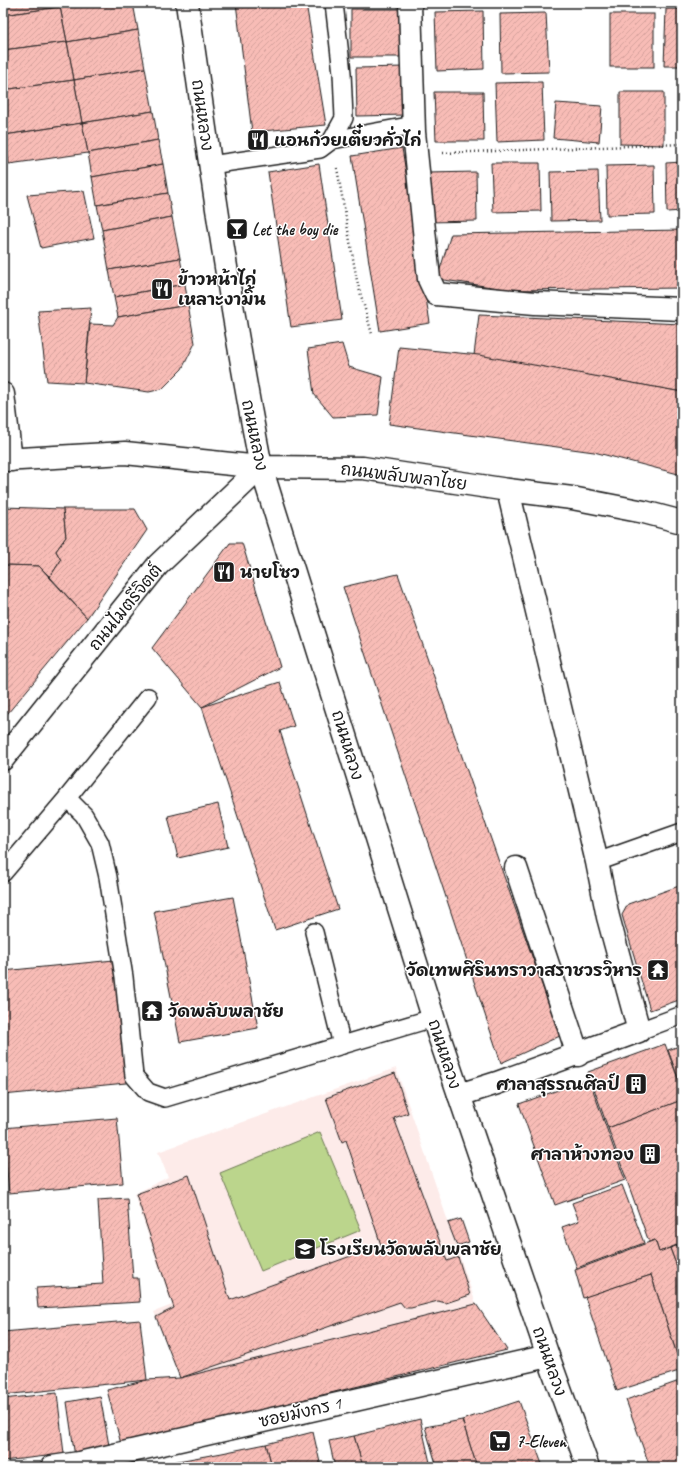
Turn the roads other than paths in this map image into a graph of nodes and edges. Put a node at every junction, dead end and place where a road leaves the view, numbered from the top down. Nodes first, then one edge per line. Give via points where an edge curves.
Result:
1 (187, 3) edge
2 (334, 3) edge
3 (410, 3) edge
4 (414, 126) junction
5 (332, 140) junction
6 (210, 165) junction
7 (682, 309) edge
8 (3, 394) edge
9 (7, 460) edge
10 (261, 467) junction
11 (508, 490) junction
12 (682, 522) edge
13 (148, 697) dead end
14 (3, 759) edge
15 (67, 798) junction
16 (682, 832) edge
17 (597, 862) junction
18 (516, 868) dead end
19 (3, 873) edge
20 (314, 932) dead end
21 (682, 1015) edge
22 (433, 1018) junction
23 (639, 1031) junction
24 (342, 1045) junction
25 (578, 1055) junction
26 (459, 1095) junction
27 (548, 1356) junction
28 (79, 1465) edge
29 (52, 1467) edge
30 (588, 1467) edge

1 - 6 street, ถนนหลวง
2 - 5 lane via 344,118
3 - 4 street
4 - 5 lane
4 - 7 street via 429,279 436,294 535,303
5 - 6 lane via 320,149
6 - 10 street, ถนนหลวง via 243,374
8 - 9 street
9 - 10 street, ถนนพลับพลาไชย via 125,453
10 - 11 street, ถนนพลับพลาไชย via 363,468
10 - 14 street, ถนนไมตรีจิตต์ via 158,565
10 - 22 street, ถนนหลวง
11 - 12 street, ถนนพลับพลาไชย via 572,498
11 - 17 street
13 - 15 lane
15 - 19 lane
15 - 24 lane via 84,815 100,843 124,977 134,1076 148,1092 165,1098
16 - 17 lane
17 - 23 street via 608,917
18 - 25 street
20 - 24 lane
21 - 23 lane
22 - 24 lane
22 - 26 street, ถนนหลวง
23 - 25 street
25 - 26 street
26 - 27 street, ถนนหลวง
27 - 28 street, ซอยมังกร 1
27 - 30 street, ถนนหลวง
28 - 29 street, ซอยมังกร 1

